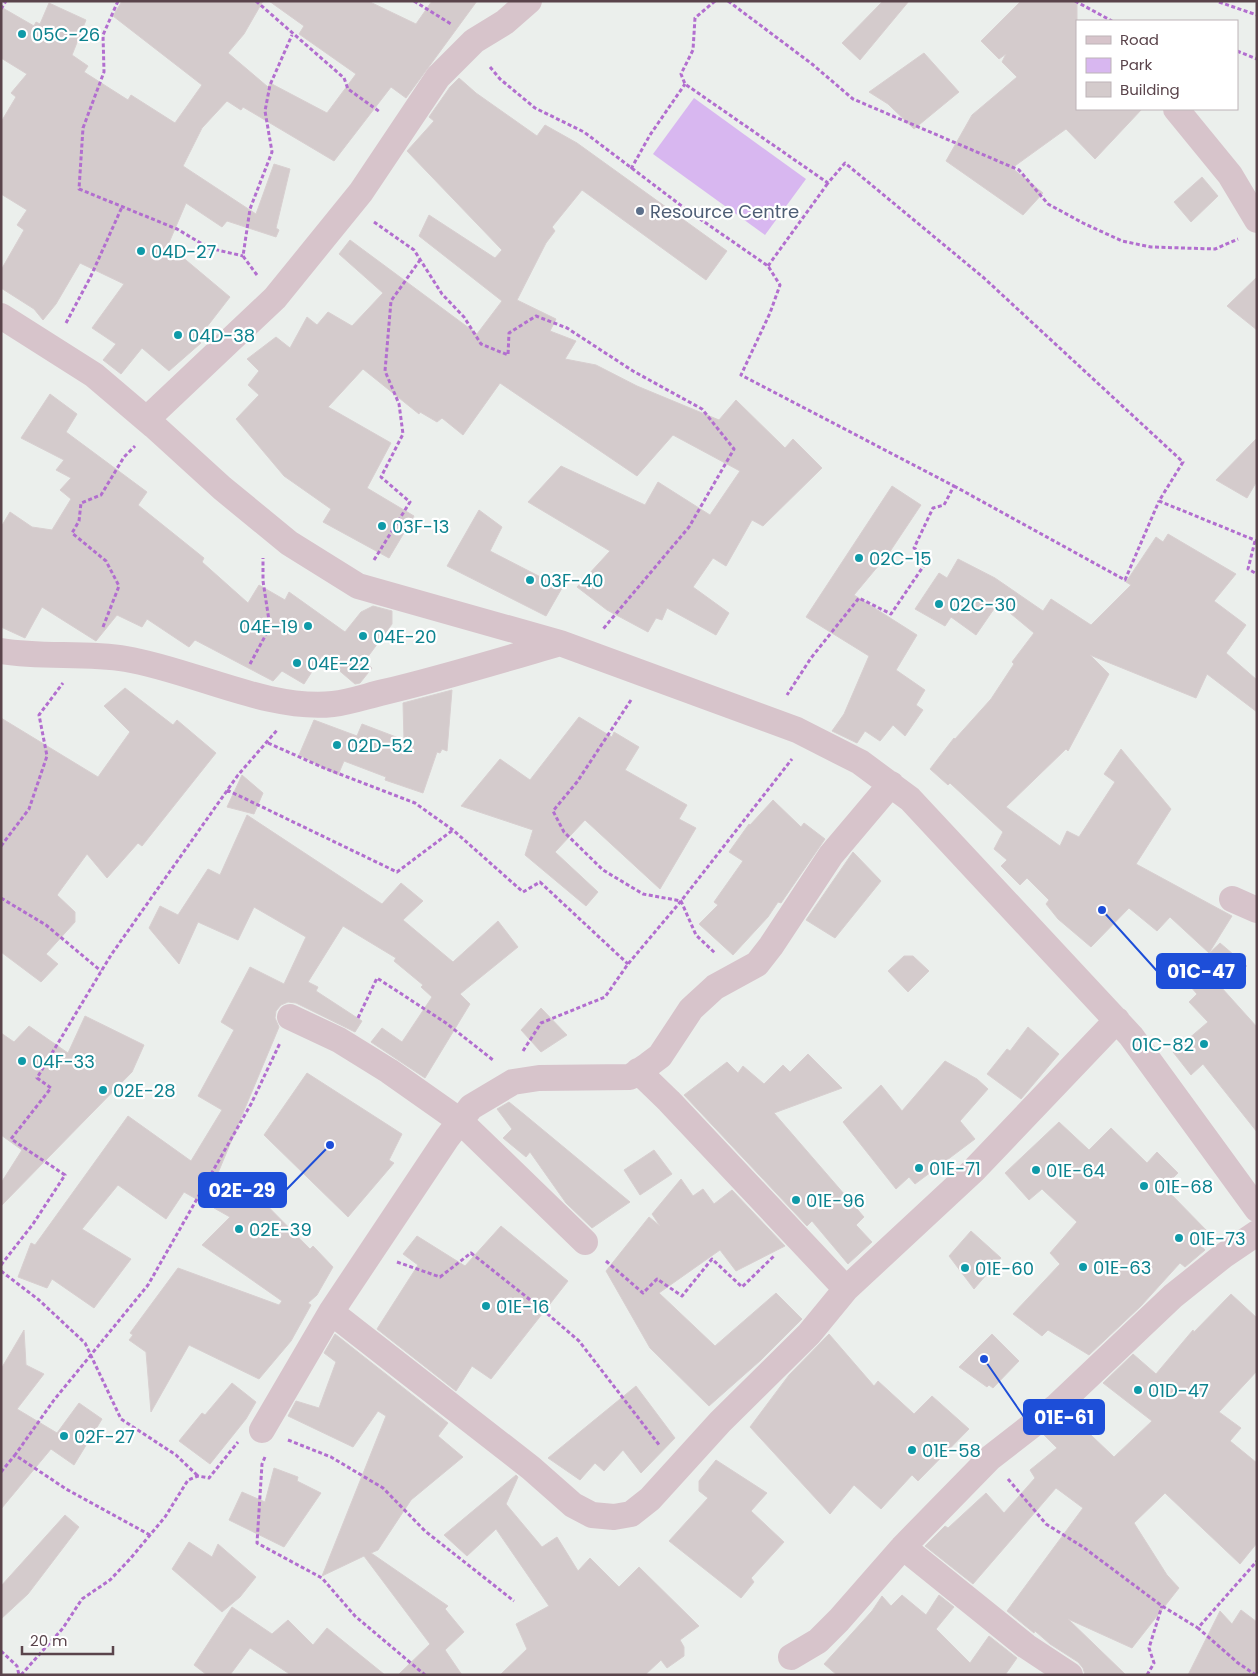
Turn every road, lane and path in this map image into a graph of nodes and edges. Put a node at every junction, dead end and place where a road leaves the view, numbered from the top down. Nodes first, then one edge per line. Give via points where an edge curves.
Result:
1 (6, 1) edge
2 (118, 1) edge
3 (256, 1) edge
4 (414, 1) edge
5 (529, 1) edge
6 (715, 1) edge
7 (728, 1) edge
8 (1075, 1) edge
9 (1219, 2) edge
10 (1, 9) edge
11 (1257, 15) edge
12 (1110, 20) edge
13 (292, 36) junction
14 (474, 41) junction
15 (1238, 51) edge
16 (1257, 59) edge
17 (686, 84) junction
18 (1177, 110) edge
19 (406, 123) junction
20 (631, 169) junction
21 (828, 182) junction
22 (350, 206) junction
23 (122, 207) junction
24 (1248, 229) edge
25 (244, 256) junction
26 (420, 260) junction
27 (768, 266) junction
28 (275, 298) junction
29 (1, 316) edge
30 (50, 347) junction
31 (150, 422) junction
32 (954, 486) junction
33 (1160, 501) junction
34 (275, 532) junction
35 (1256, 541) edge
36 (1257, 574) edge
37 (358, 586) junction
38 (560, 643) junction
39 (1, 651) edge
40 (84, 654) junction
41 (594, 657) junction
42 (647, 677) junction
43 (262, 696) junction
44 (296, 705) junction
45 (770, 721) junction
46 (809, 736) junction
47 (268, 743) junction
48 (891, 784) junction
49 (227, 790) junction
50 (453, 830) junction
51 (1, 846) edge
52 (1, 898) edge
53 (1232, 899) dead end
54 (681, 901) junction
55 (1257, 910) edge
56 (628, 964) junction
57 (101, 971) junction
58 (738, 976) junction
59 (290, 1017) joint
60 (1117, 1020) junction
61 (339, 1040) junction
62 (638, 1072) junction
63 (513, 1082) junction
64 (460, 1120) junction
65 (1257, 1210) edge
66 (1257, 1233) edge
67 (795, 1236) junction
68 (585, 1242) joint
69 (376, 1243) junction
70 (1, 1265) edge
71 (1, 1271) edge
72 (846, 1289) junction
73 (330, 1312) junction
74 (92, 1356) junction
75 (269, 1432) junction
76 (15, 1455) junction
77 (990, 1458) junction
78 (682, 1464) junction
79 (1, 1472) edge
80 (198, 1476) junction
81 (150, 1535) junction
82 (903, 1546) junction
83 (1257, 1561) edge
84 (514, 1601) dead end
85 (1162, 1606) junction
86 (1198, 1628) junction
87 (1, 1651) edge
88 (791, 1657) dead end
89 (20, 1675) edge
90 (425, 1675) edge
91 (1070, 1675) edge
92 (1147, 1675) edge
93 (1256, 1675) edge

1 - 10 path
2 - 23 path via 103,36 104,72 83,128 79,189
3 - 13 path
4 - 14 path
5 - 14 street via 505,22
6 - 17 path via 695,18 694,50 681,74
7 - 24 path via 853,99 1019,170 1048,204 1083,224 1122,241 1151,247 1215,249
8 - 12 path
9 - 11 path
13 - 19 path via 344,78 348,89 381,112
13 - 25 path via 270,86 265,111 272,152 250,209
14 - 19 street via 438,77
14 - 20 path via 500,79 535,108 584,132
15 - 16 path
17 - 20 path via 650,135
17 - 21 path
18 - 24 street via 1230,176
19 - 22 street
20 - 27 path
21 - 27 path
21 - 33 path via 845,163 984,278 1183,462
22 - 26 path via 414,250
22 - 28 street
23 - 25 path via 177,229 208,248
23 - 30 path via 90,278
25 - 28 path
26 - 37 path via 392,301 385,371 399,404 403,434 380,477 410,502
26 - 41 path via 482,344 508,355 509,333 536,316 567,328 702,409 734,449 689,527 604,627
27 - 32 path via 780,285 741,375
28 - 31 street
29 - 30 street
30 - 31 street via 94,375
31 - 34 street
31 - 40 path via 101,495 81,503 79,521 72,533 106,561 118,586 100,633
32 - 33 path via 1125,580
32 - 45 path via 944,506 933,508 914,548 929,558 891,614 859,598 811,658
33 - 35 path
34 - 37 street
34 - 43 path via 263,547 263,581 270,627 249,667
35 - 36 path via 1248,569
37 - 38 street
38 - 41 street
38 - 44 street via 333,704
39 - 40 street
40 - 43 street via 168,667
40 - 51 path via 40,715 48,756 29,809
41 - 42 street
42 - 45 street
42 - 54 path via 553,811 564,832 604,870 643,894
43 - 44 street
44 - 47 path
45 - 46 street
46 - 48 street via 860,762
46 - 54 path
47 - 49 path
47 - 50 path via 415,803
48 - 58 street via 831,855 771,946 756,964
48 - 60 street via 910,799
49 - 50 path via 397,872
49 - 57 path
50 - 56 path via 523,892 540,882
52 - 57 path via 46,925
53 - 55 street
54 - 56 path
54 - 58 path via 696,935
56 - 63 path via 605,997 541,1023 520,1056
57 - 70 path via 37,1078 51,1088 11,1139 65,1175
58 - 62 street via 715,987 690,1009 660,1056
59 - 61 street
59 - 74 path via 286,1033 251,1104 148,1285
60 - 65 street
60 - 72 street via 973,1170
61 - 63 path via 355,1026 377,978 485,1052
61 - 64 street
62 - 63 street via 630,1077 539,1078
62 - 67 street
63 - 64 street via 471,1107
64 - 68 street
64 - 69 street
66 - 77 street via 1173,1296 1057,1406
67 - 68 path via 742,1287 712,1259 682,1296 657,1279 643,1293
67 - 72 street
69 - 73 street
69 - 78 path via 398,1262 440,1277 470,1253 580,1341 663,1450
71 - 74 path via 39,1300 85,1343
72 - 78 street via 809,1334
73 - 75 street
73 - 78 street via 508,1450 573,1505 592,1515 614,1517 631,1514
74 - 76 path via 54,1400
74 - 80 path via 121,1419 176,1455
75 - 80 path via 249,1429 209,1478
75 - 84 path via 331,1457 383,1488 425,1531
75 - 90 path via 262,1464 257,1543 322,1578 355,1616
76 - 79 path
76 - 81 path via 66,1489
77 - 82 street
77 - 85 path via 1046,1524 1082,1546
80 - 81 path via 188,1480
81 - 89 path via 110,1580 82,1599 63,1628
82 - 88 street via 839,1620 818,1640
82 - 91 street via 1026,1646
83 - 86 path
85 - 86 path
85 - 92 path via 1149,1648 1154,1663
86 - 93 path
87 - 89 path via 17,1666

